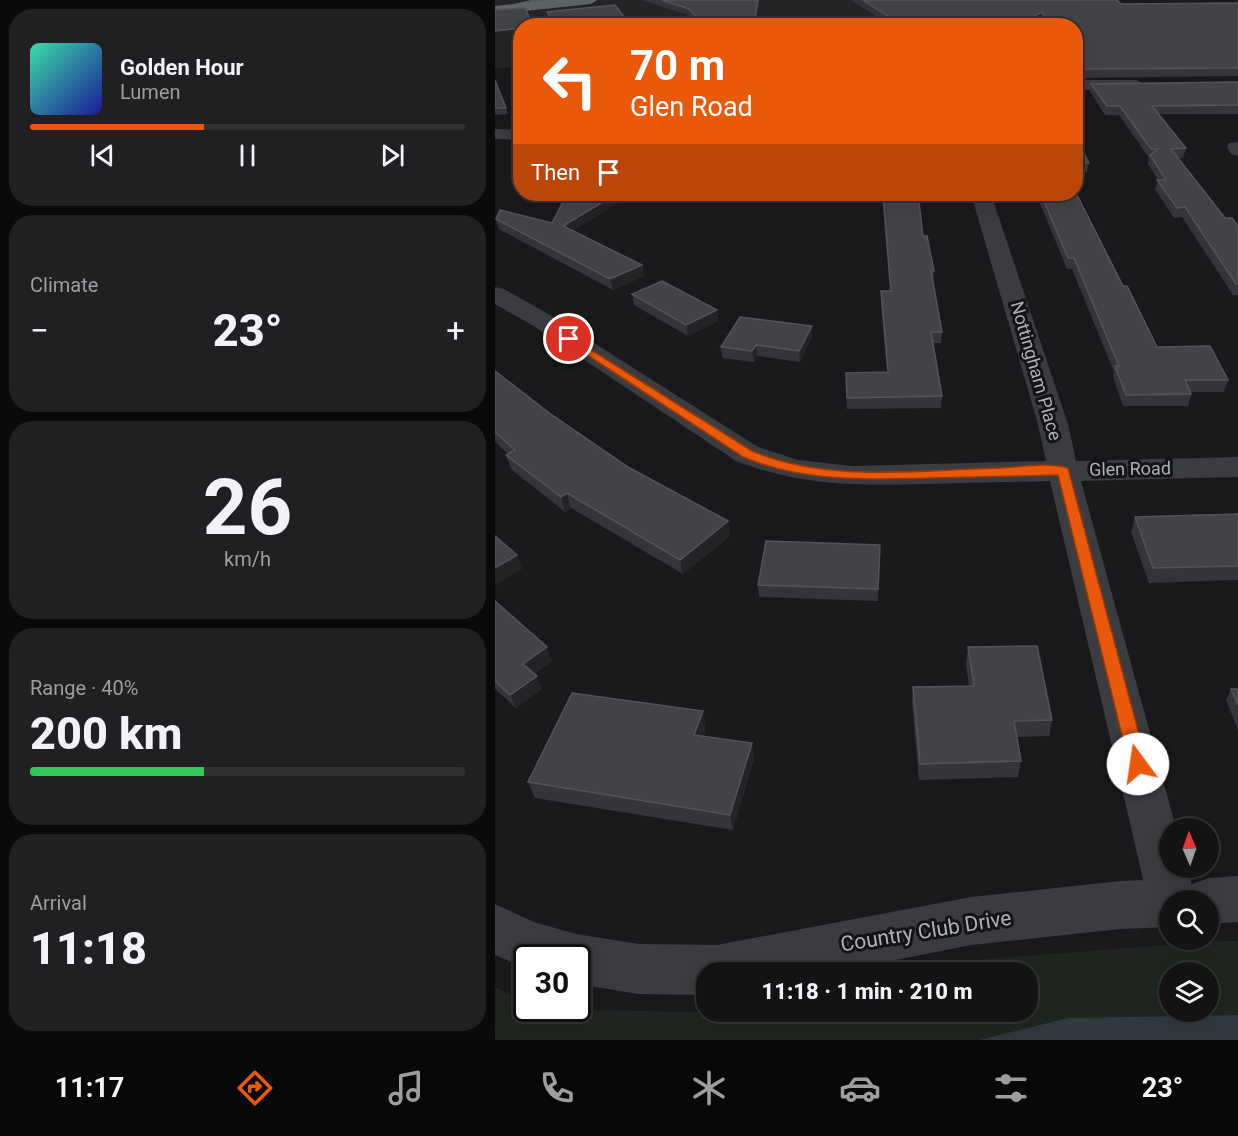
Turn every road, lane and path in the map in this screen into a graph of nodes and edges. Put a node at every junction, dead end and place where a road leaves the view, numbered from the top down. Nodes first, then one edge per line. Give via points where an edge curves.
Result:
1 (547, 0) edge
2 (591, 0) edge
3 (518, 7) junction
4 (495, 10) edge
5 (1157, 84) edge
6 (1083, 86) edge
7 (495, 134) edge
8 (513, 135) edge
9 (983, 201) edge
10 (495, 294) edge
11 (1238, 467) edge
12 (1063, 471) junction
13 (1168, 890) edge
14 (1238, 899) edge
15 (1219, 900) edge
16 (1159, 902) edge
17 (495, 928) edge
18 (525, 944) edge
19 (591, 961) edge

1 - 3 main road
2 - 3 highway
3 - 4 highway
5 - 6 street
7 - 8 street
9 - 12 street, Nottingham Place via 1053,424
10 - 12 street, Glen Road via 747,454 765,461 852,476
11 - 12 street, Glen Road
12 - 13 street, Nottingham Place
14 - 15 street
16 - 19 street, Country Club Drive via 971,921 717,970 639,969
17 - 18 street

